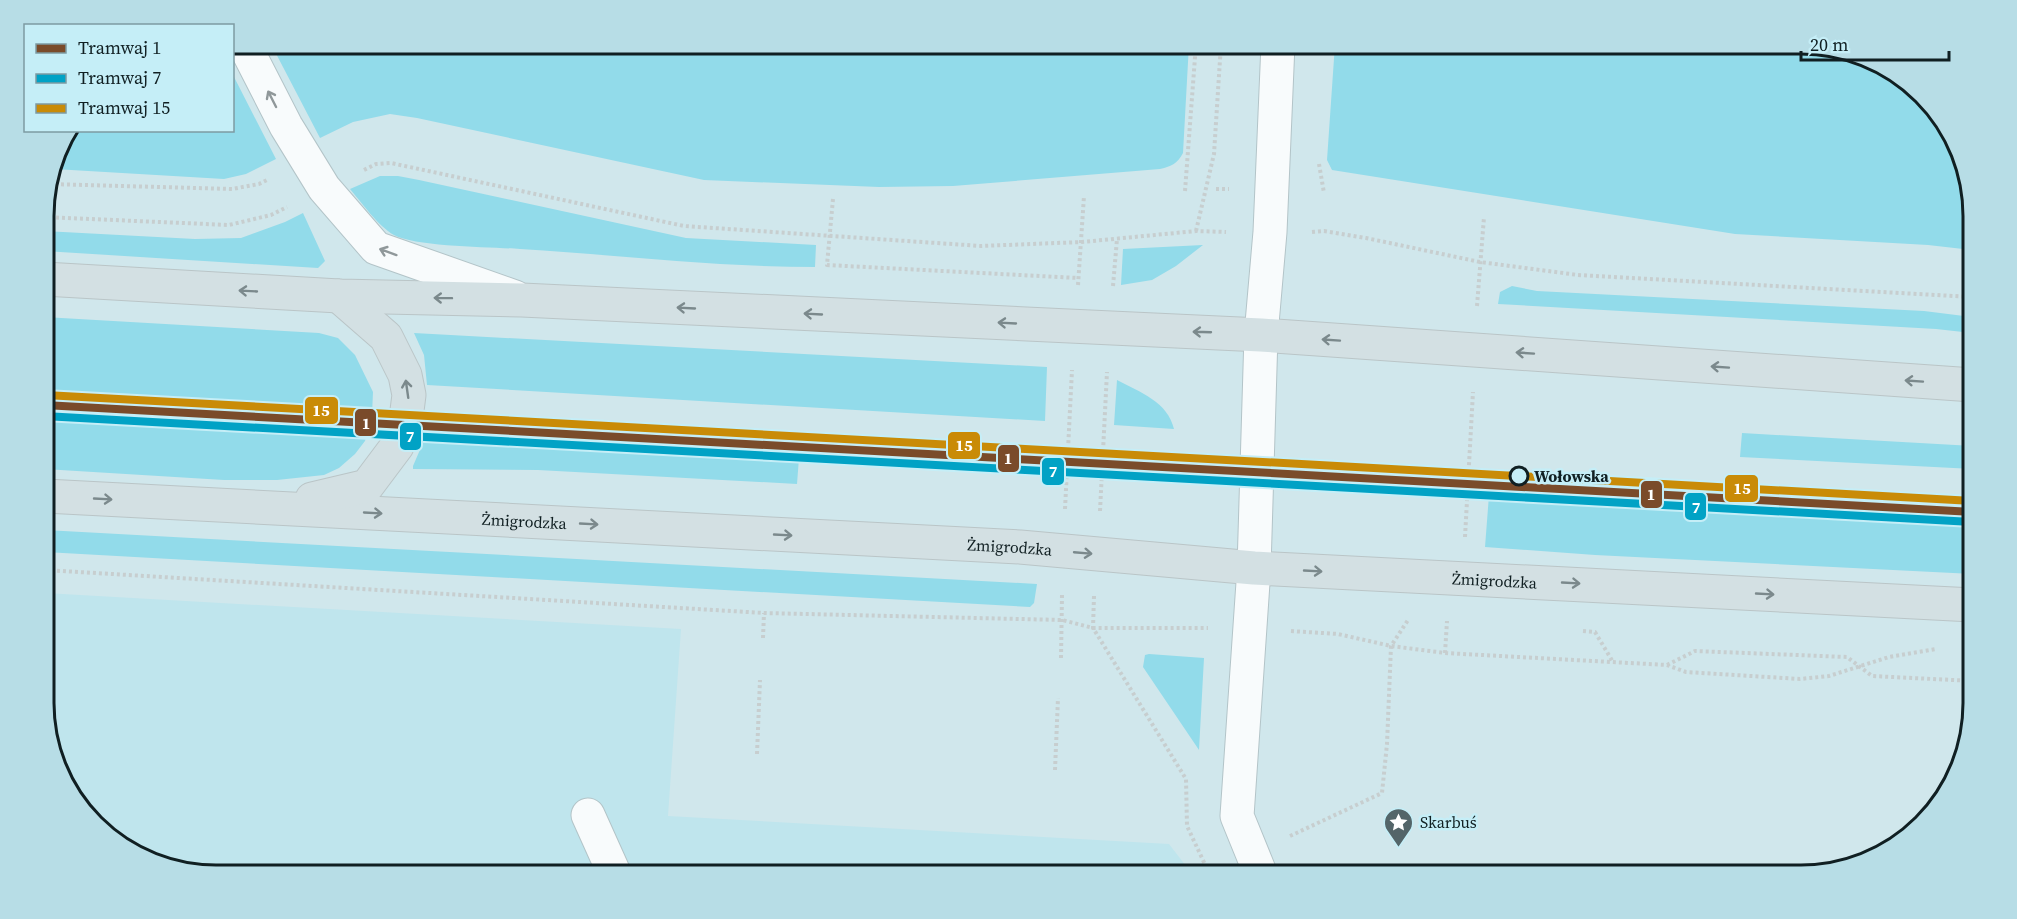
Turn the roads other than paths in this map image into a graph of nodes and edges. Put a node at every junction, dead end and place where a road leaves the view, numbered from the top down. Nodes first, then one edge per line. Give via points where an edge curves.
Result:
1 (249, 54) edge
2 (1278, 54) edge
3 (54, 280) edge
4 (339, 296) junction
5 (522, 300) junction
6 (1261, 335) junction
7 (1963, 384) edge
8 (54, 496) edge
9 (273, 508) junction
10 (1254, 568) junction
11 (1963, 604) edge
12 (588, 815) dead end
13 (610, 865) edge
14 (1257, 865) edge

5 -> 1 street via 376,248 324,188
2 - 6 street
4 -> 3 main road
5 -> 4 main road
9 -> 4 main road via 366,486 397,446 405,426 409,395 405,375 386,337
6 -> 5 main road
7 -> 6 main road
6 - 10 street
8 -> 9 main road, Żmigrodzka
9 -> 10 main road, Żmigrodzka via 1020,547
10 -> 11 main road, Żmigrodzka
10 - 14 street via 1237,816
12 - 13 street

